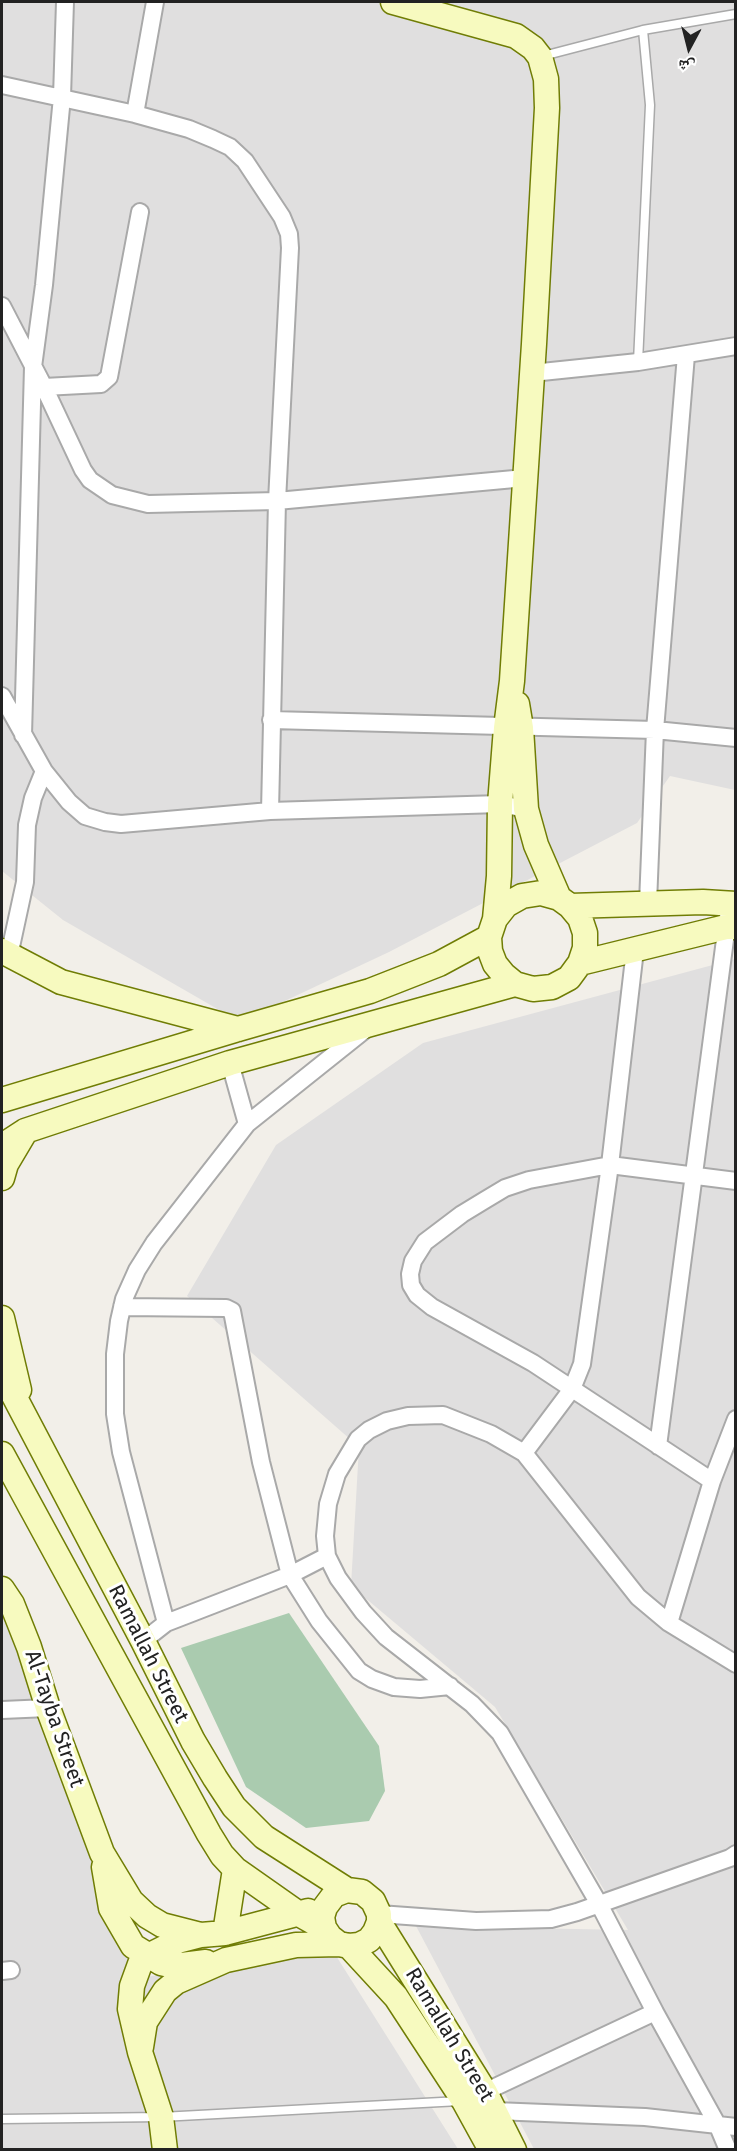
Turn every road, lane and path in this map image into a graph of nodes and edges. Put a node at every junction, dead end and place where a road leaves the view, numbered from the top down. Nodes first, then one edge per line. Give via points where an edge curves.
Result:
1 (65, 2) edge
2 (154, 2) edge
3 (393, 2) edge
4 (735, 14) edge
5 (643, 30) junction
6 (540, 57) junction
7 (2, 85) edge
8 (62, 97) junction
9 (135, 114) junction
10 (140, 212) dead end
11 (2, 306) edge
12 (735, 346) edge
13 (686, 355) junction
14 (639, 362) junction
15 (33, 367) junction
16 (532, 373) junction
17 (44, 387) junction
18 (525, 478) junction
19 (277, 501) junction
20 (2, 696) edge
21 (271, 720) junction
22 (513, 728) junction
23 (655, 730) junction
24 (23, 735) junction
25 (735, 738) edge
26 (44, 771) junction
27 (500, 804) junction
28 (526, 809) junction
29 (270, 811) junction
30 (564, 902) junction
31 (648, 903) junction
32 (732, 904) edge
33 (731, 927) edge
34 (492, 928) junction
35 (635, 950) junction
36 (5, 953) edge
37 (580, 963) junction
38 (515, 984) junction
39 (374, 1023) junction
40 (238, 1029) junction
41 (230, 1063) junction
42 (2, 1100) edge
43 (247, 1124) junction
44 (25, 1131) junction
45 (2, 1146) edge
46 (610, 1165) junction
47 (693, 1176) junction
48 (2, 1178) edge
49 (735, 1181) edge
50 (122, 1307) junction
51 (2, 1318) edge
52 (2, 1373) edge
53 (572, 1389) junction
54 (735, 1419) edge
55 (28, 1427) junction
56 (658, 1446) junction
57 (524, 1453) junction
58 (2, 1454) edge
59 (712, 1481) junction
60 (327, 1556) junction
61 (290, 1575) junction
62 (2, 1589) edge
63 (166, 1623) junction
64 (669, 1623) junction
65 (143, 1641) junction
66 (735, 1664) edge
67 (450, 1686) junction
68 (48, 1708) junction
69 (2, 1710) edge
70 (102, 1852) junction
71 (734, 1858) edge
72 (235, 1869) junction
73 (347, 1890) junction
74 (599, 1904) junction
75 (299, 1914) junction
76 (379, 1918) junction
77 (334, 1931) junction
78 (225, 1933) junction
79 (201, 1935) junction
80 (148, 1956) junction
81 (226, 1960) junction
82 (655, 2012) junction
83 (140, 2052) junction
84 (481, 2101) junction
85 (161, 2117) junction
86 (2, 2119) edge
87 (717, 2124) junction
88 (735, 2127) edge
89 (165, 2150) edge
90 (491, 2150) edge
91 (514, 2150) edge
92 (728, 2150) edge

1 - 8 street
2 - 9 street
3 - 6 street via 516,36
4 - 5 lane
5 - 6 lane
5 - 14 lane via 650,105
6 - 16 street via 548,108
7 - 8 street
8 - 9 street
8 - 15 street
9 - 19 street via 189,129 230,147 257,178 289,234
10 - 17 street via 109,377 101,384
11 - 15 street
12 - 13 street
13 - 14 street
13 - 23 street
14 - 16 street
15 - 17 street
15 - 24 street
16 - 18 street
17 - 19 street via 90,480 112,495 148,504
18 - 19 street
18 - 22 street via 512,681
19 - 21 street
20 - 24 street
21 - 22 street
21 - 29 street
22 - 23 street
22 - 27 street
22 - 28 street
23 - 25 street
23 - 31 street
24 - 26 street
26 - 29 street via 85,816 105,822 121,824
26 - 36 street via 27,825 25,882
27 - 28 street
27 - 29 street
27 - 34 street via 499,876
28 - 30 street via 536,845
30 - 31 street
30 - 34 street via 541,893 522,896 506,905
30 - 37 street via 580,918 585,933
31 - 32 street
32 - 33 street
33 - 35 street
33 - 47 street
34 - 38 street via 490,951 495,964
34 - 40 street via 439,964 370,991
35 - 37 street
35 - 46 street
36 - 40 street via 69,985
37 - 38 street via 568,978 552,987 533,989
38 - 39 street
39 - 41 street
39 - 43 street
40 - 42 street
41 - 43 street
41 - 44 street
43 - 50 street via 154,1243 137,1270
44 - 45 street
44 - 48 street
46 - 47 street
46 - 53 street via 582,1364
46 - 53 street via 548,1175 505,1188 425,1242 410,1274 417,1295 432,1307
47 - 49 street
47 - 56 street
50 - 61 street via 232,1311 261,1462
50 - 63 street via 115,1354 115,1414 121,1452
51 - 55 street
52 - 55 street, Ramallah Street
53 - 56 street
53 - 57 street
54 - 59 street
55 - 65 street, Ramallah Street
56 - 59 street
57 - 60 street via 491,1434 443,1415 408,1416 369,1430 351,1448 331,1490 326,1522
57 - 64 street via 638,1597
58 - 72 street, Ramallah Street via 209,1834
59 - 64 street
60 - 61 street
60 - 67 street via 338,1578 386,1637
61 - 63 street
61 - 67 street via 319,1621 359,1671 394,1687
62 - 68 street, Al-Tayba Street via 25,1636
63 - 65 street
64 - 66 street
65 - 73 street, Ramallah Street via 193,1741 234,1807 264,1837
67 - 74 street via 500,1733
68 - 69 street
68 - 70 street, Al-Tayba Street
70 - 79 street, Al-Tayba Street via 131,1901 147,1916 162,1925
70 - 80 street, Al-Tayba Street via 111,1908 133,1946
71 - 74 street
72 - 75 street, Ramallah Street
72 - 78 street
73 - 76 street via 362,1892 373,1901
73 - 77 street via 334,1895
74 - 76 street via 550,1919 526,1921
74 - 82 street
75 - 77 street, Ramallah Street
75 - 78 street
76 - 77 street via 375,1932 359,1945
76 - 84 street, Ramallah Street
77 - 81 street via 296,1945
77 - 84 street, Ramallah Street via 396,1997
78 - 79 street
79 - 80 street
80 - 81 street, Al-Tayba Street via 174,1966
80 - 83 street via 135,1976 130,2010
81 - 83 street via 176,1982 165,1991 145,2022
82 - 84 street
82 - 87 street
83 - 85 street
84 - 85 lane
84 - 87 street
84 - 90 street, Ramallah Street
84 - 91 street, Ramallah Street
85 - 86 lane
85 - 89 street
87 - 88 street
87 - 92 street

